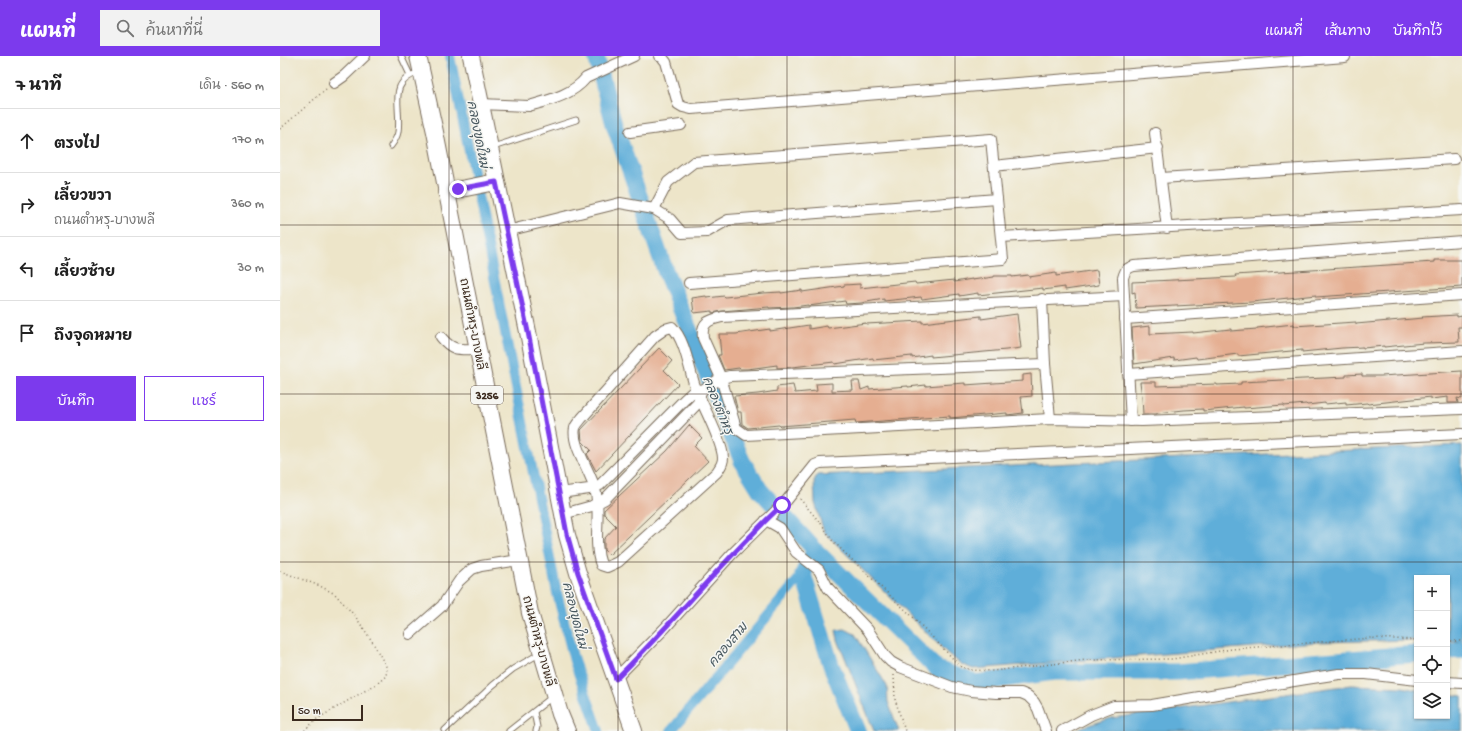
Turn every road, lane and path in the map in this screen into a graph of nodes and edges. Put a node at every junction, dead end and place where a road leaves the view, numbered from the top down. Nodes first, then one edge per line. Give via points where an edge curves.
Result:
1 (365, 56) edge
2 (401, 56) edge
3 (418, 56) edge
4 (471, 56) edge
5 (634, 56) edge
6 (659, 56) edge
7 (1345, 57) edge
8 (416, 74) junction
9 (334, 83) joint
10 (481, 104) junction
11 (683, 107) junction
12 (576, 120) dead end
13 (280, 129) edge
14 (630, 132) dead end
15 (1155, 133) dead end
16 (391, 146) dead end
17 (490, 148) junction
18 (1158, 148) junction
19 (1454, 159) dead end
20 (994, 166) junction
21 (1161, 178) junction
22 (490, 183) junction
23 (452, 190) junction
24 (997, 199) junction
25 (654, 209) junction
26 (1462, 210) edge
27 (1167, 228) junction
28 (507, 231) junction
29 (1001, 237) junction
30 (1462, 242) edge
31 (689, 283) dead end
32 (1462, 295) edge
33 (1124, 296) junction
34 (1042, 299) junction
35 (1125, 319) junction
36 (441, 337) dead end
37 (478, 349) junction
38 (1462, 352) edge
39 (1045, 364) junction
40 (1128, 374) junction
41 (717, 380) junction
42 (700, 391) junction
43 (1462, 409) edge
44 (1050, 419) junction
45 (1131, 421) junction
46 (1462, 434) edge
47 (595, 487) junction
48 (794, 491) junction
49 (560, 493) junction
50 (598, 503) junction
51 (564, 514) junction
52 (766, 520) junction
53 (519, 560) junction
54 (280, 571) edge
55 (410, 634) dead end
56 (1414, 640) edge
57 (1450, 641) edge
58 (1462, 641) edge
59 (542, 653) junction
60 (894, 664) junction
61 (616, 679) junction
62 (1414, 680) edge
63 (1450, 682) edge
64 (1462, 683) edge
65 (554, 695) junction
66 (534, 712) junction
67 (445, 730) dead end
68 (304, 731) edge
69 (509, 731) edge
70 (536, 731) edge
71 (567, 731) edge
72 (634, 731) edge
73 (905, 731) edge
74 (1046, 731) edge
75 (1062, 731) edge

1 - 9 street
2 - 8 lane
3 - 8 main road, ถนนตำหรุ-บางพลี / 3256
4 - 10 main road
5 - 10 street via 586,78 571,92 529,106
6 - 11 street via 666,62 678,104
7 - 11 street via 698,108
8 - 16 lane via 404,80 397,96 398,132
8 - 23 main road, ถนนตำหรุ-บางพลี / 3256
9 - 13 path
10 - 17 main road
11 - 14 street via 681,129
12 - 17 lane
15 - 18 street
17 - 22 main road
18 - 20 street
18 - 21 street
19 - 21 street
20 - 24 street
20 - 25 street via 991,139 694,162 668,182
21 - 27 street
22 - 23 main road
22 - 28 main road
23 - 37 main road, ถนนตำหรุ-บางพลี / 3256
24 - 25 street via 728,220 707,232 682,233 670,219
24 - 29 street
25 - 28 street via 620,203
26 - 27 street
27 - 29 street
28 - 49 main road
29 - 31 street via 1003,259
30 - 33 street via 1134,266 1124,272
32 - 35 street
33 - 34 street
33 - 35 street
34 - 39 street
34 - 41 street via 722,317 709,320 702,331
35 - 40 street
36 - 37 street via 457,349
37 - 53 main road, ถนนตำหรุ-บางพลี / 3256
38 - 40 street
39 - 41 street via 730,376
39 - 44 street
40 - 45 street
41 - 42 street
41 - 44 street via 736,428 746,436
42 - 47 street
42 - 47 street via 676,331 672,327 665,329 655,336 576,427 576,440
42 - 50 street via 698,403 605,500
42 - 50 street via 723,458 717,472 618,562 607,567 601,565 598,556
43 - 45 street
44 - 45 street
46 - 48 street via 845,460 815,465
47 - 49 street
47 - 50 street
48 - 52 street
48 - 56 path via 836,544 961,667 972,670 993,671 1086,660 1172,659 1232,649 1370,638
49 - 51 main road
50 - 51 street
51 - 61 main road via 578,573
52 - 60 street via 780,528 796,552 815,565 828,588 868,630 885,656
52 - 61 street
53 - 55 street via 472,569 459,581 442,606
53 - 59 main road, ถนนตำหรุ-บางพลี / 3256 via 530,613
54 - 68 path via 335,594 355,616 387,668 386,676 378,683 317,720
57 - 58 path
59 - 65 main road, ถนนตำหรุ-บางพลี / 3256
59 - 67 lane via 513,669
60 - 73 path via 894,699
60 - 74 street via 952,687 971,691 1021,693 1028,696 1038,709
61 - 72 main road
62 - 75 street via 1366,674 1339,674 1152,705 1114,706
63 - 64 street
65 - 66 lane
65 - 71 main road, ถนนตำหรุ-บางพลี / 3256
66 - 69 lane
66 - 70 lane

